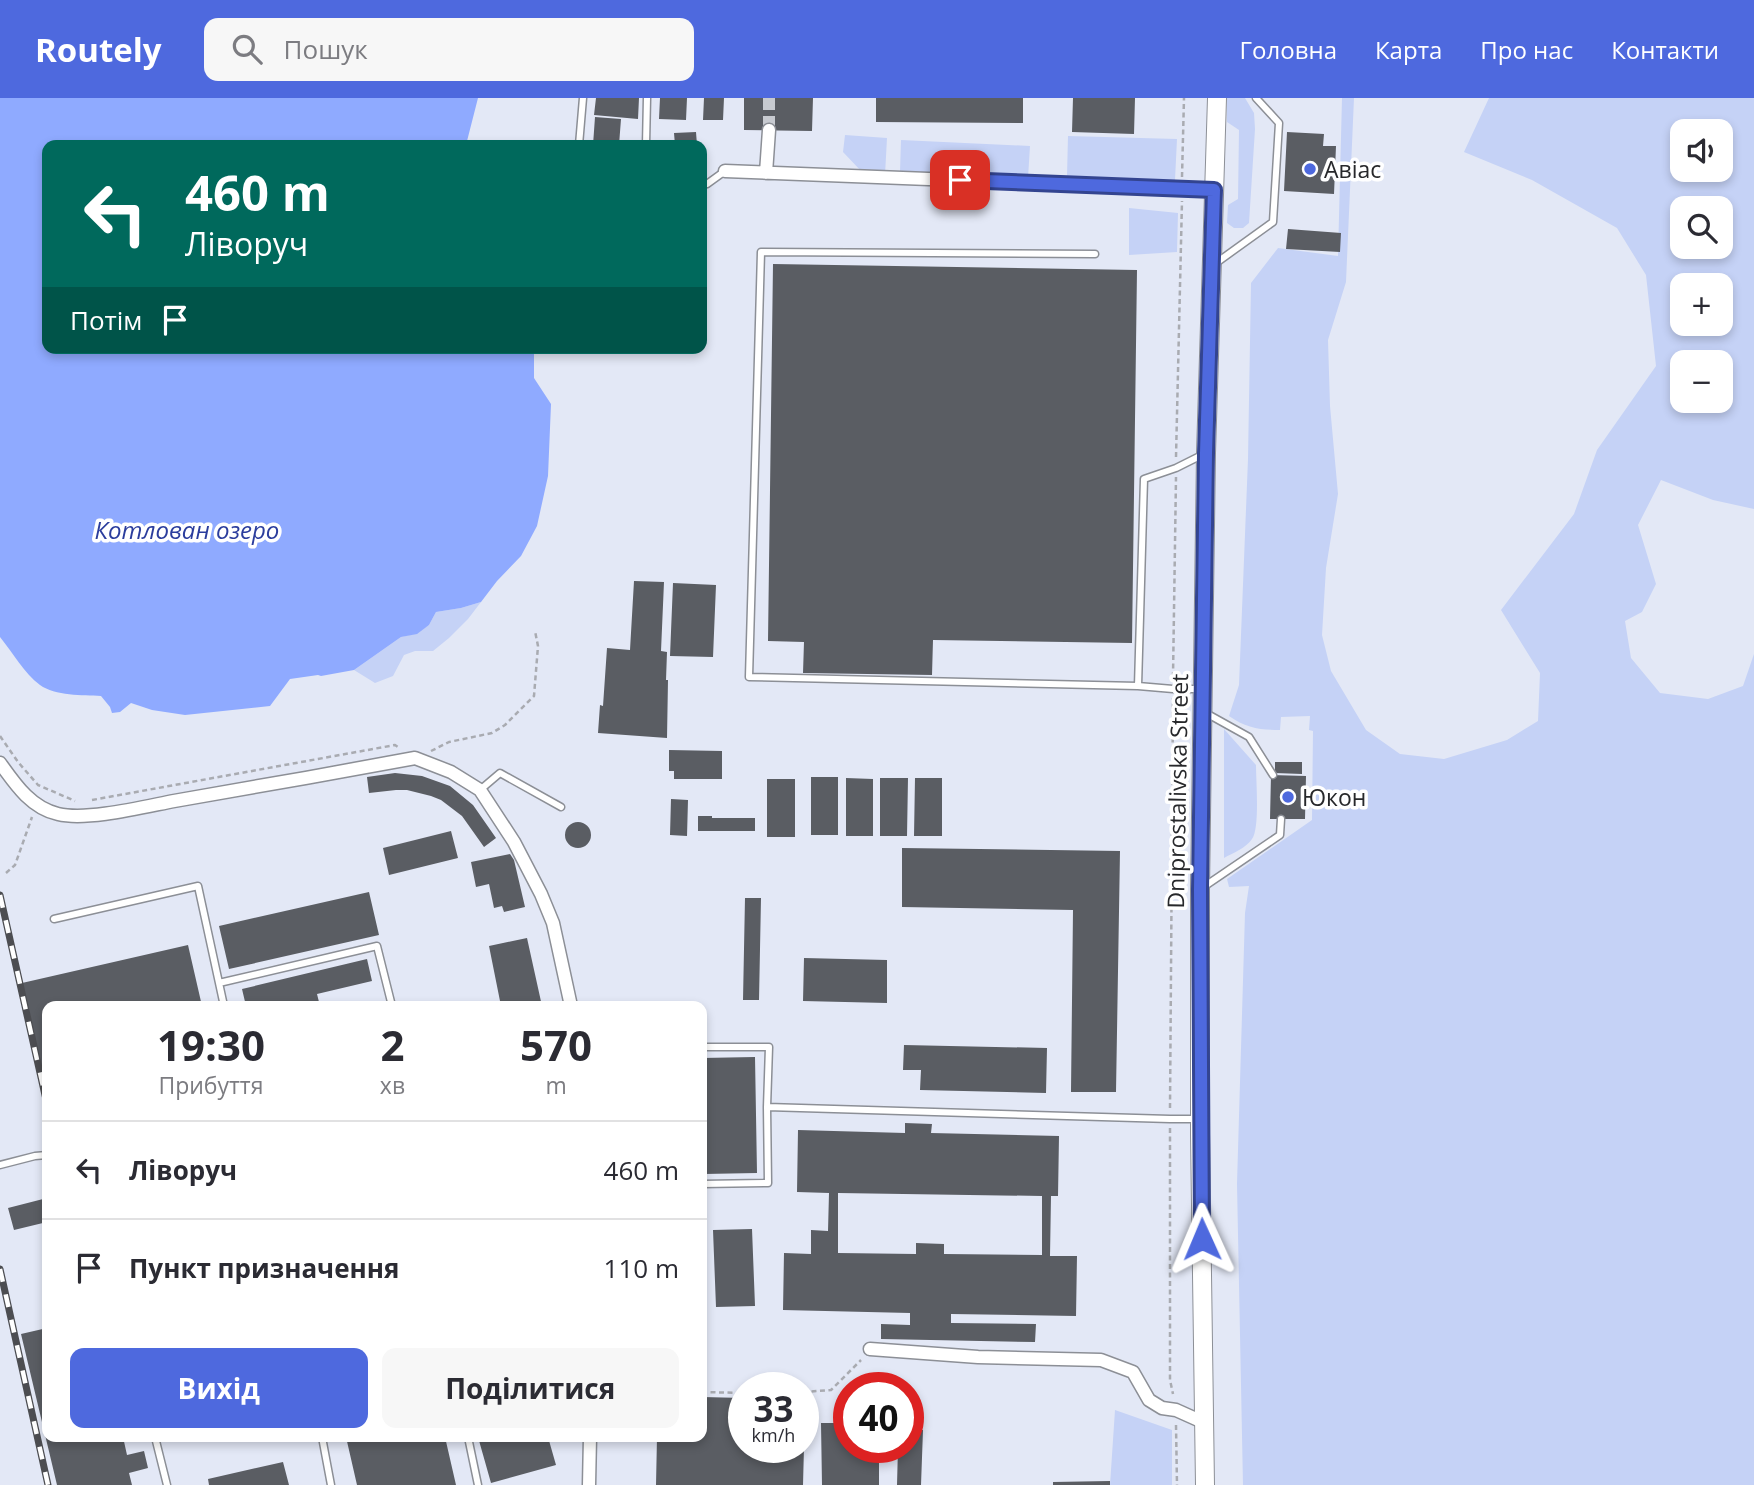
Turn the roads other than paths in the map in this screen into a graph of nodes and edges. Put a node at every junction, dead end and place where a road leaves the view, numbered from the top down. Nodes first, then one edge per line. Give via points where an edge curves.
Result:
1 (583, 98) edge
2 (647, 98) edge
3 (1217, 98) edge
4 (1256, 98) edge
5 (769, 130) tunnel mouth
6 (579, 140) edge
7 (646, 140) edge
8 (725, 171) joint
9 (766, 173) junction
10 (707, 184) edge
11 (1214, 190) junction
12 (1095, 254) dead end
13 (1211, 266) junction
14 (1206, 453) junction
15 (1138, 686) junction
16 (1204, 689) junction
17 (1203, 711) junction
18 (0, 762) edge
19 (1273, 775) dead end
20 (480, 790) junction
21 (561, 807) dead end
22 (1281, 819) dead end
23 (1200, 890) junction
24 (54, 919) dead end
25 (219, 983) junction
26 (222, 1001) edge
27 (391, 1001) edge
28 (570, 1001) edge
29 (707, 1047) edge
30 (767, 1107) junction
31 (1200, 1118) junction
32 (42, 1155) edge
33 (0, 1165) edge
34 (707, 1184) edge
35 (870, 1349) dead end
36 (1205, 1423) junction
37 (156, 1442) edge
38 (324, 1442) edge
39 (469, 1442) edge
40 (590, 1442) edge
41 (167, 1485) edge
42 (331, 1485) edge
43 (478, 1485) edge
44 (589, 1485) edge
45 (1205, 1485) edge

1 - 6 lane
2 - 7 lane
3 - 11 street, Dniprostalivska Street
4 - 13 lane via 1279,123 1273,222
5 - 9 street
8 - 9 street
8 - 10 lane
9 - 11 street
11 - 13 street, Dniprostalivska Street
12 - 15 lane via 761,252 749,677
13 - 14 street, Dniprostalivska Street
14 - 15 lane via 1144,479
14 - 16 street, Dniprostalivska Street
15 - 16 lane
16 - 17 street, Dniprostalivska Street
17 - 19 lane via 1249,737
17 - 23 street, Dniprostalivska Street
18 - 20 street via 36,805 76,817 415,758
20 - 21 lane via 500,773
20 - 28 street via 541,894
22 - 23 lane via 1280,835
23 - 31 street, Dniprostalivska Street
24 - 25 lane via 198,886
25 - 26 lane
25 - 27 lane via 377,946
29 - 30 lane via 769,1046
30 - 31 lane
30 - 34 lane via 768,1183
31 - 36 street, Dniprostalivska Street
32 - 33 lane
35 - 36 street via 1101,1360 1133,1372 1149,1400 1162,1408
36 - 45 street, Dniprostalivska Street
37 - 41 lane
38 - 42 lane
39 - 43 lane
40 - 44 street

